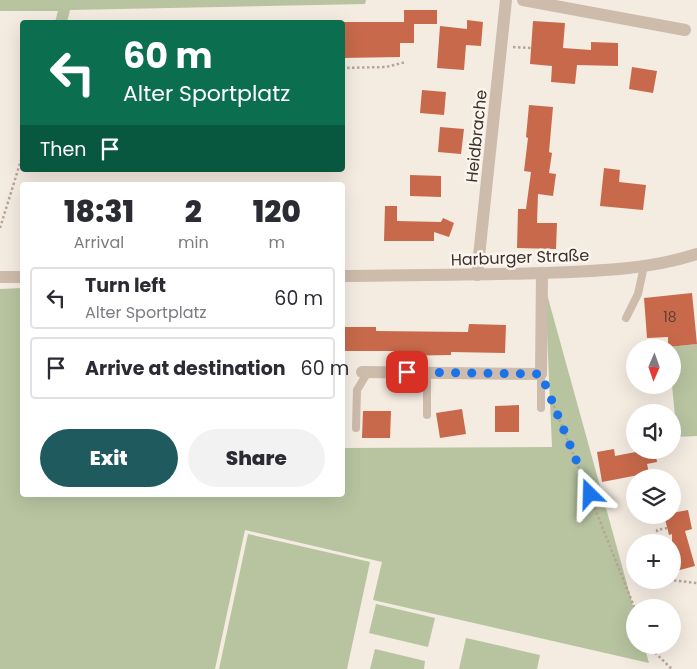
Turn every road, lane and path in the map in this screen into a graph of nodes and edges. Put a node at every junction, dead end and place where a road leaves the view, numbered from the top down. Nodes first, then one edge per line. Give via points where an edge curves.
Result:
1 (506, 0) edge
2 (523, 0) edge
3 (685, 30) dead end
4 (502, 45) junction
5 (531, 48) dead end
6 (406, 62) dead end
7 (345, 68) edge
8 (20, 163) edge
9 (0, 228) edge
10 (697, 254) edge
11 (644, 266) junction
12 (542, 273) junction
13 (477, 275) junction
14 (345, 276) edge
15 (20, 277) edge
16 (0, 278) edge
17 (626, 318) dead end
18 (365, 372) joint
19 (427, 372) junction
20 (541, 374) junction
21 (552, 400) dead end
22 (541, 408) dead end
23 (427, 415) dead end
24 (356, 428) dead end
25 (667, 528) dead end
26 (657, 534) edge
27 (681, 581) edge
28 (697, 583) edge
29 (631, 599) edge
30 (656, 654) edge
31 (672, 669) edge

1 - 4 street, Heidbrache
2 - 3 street
4 - 5 path
4 - 13 street, Heidbrache
6 - 7 path via 386,67
8 - 9 path
10 - 11 street, Harburger Straße
11 - 12 street, Harburger Straße
11 - 17 lane via 638,294
12 - 13 street, Harburger Straße
12 - 20 street
13 - 14 street, Harburger Straße
15 - 16 street
18 - 19 street
18 - 24 lane via 357,390
19 - 20 street
19 - 23 lane
20 - 22 lane
21 - 29 path
25 - 26 path via 657,530
27 - 28 path
30 - 31 path

